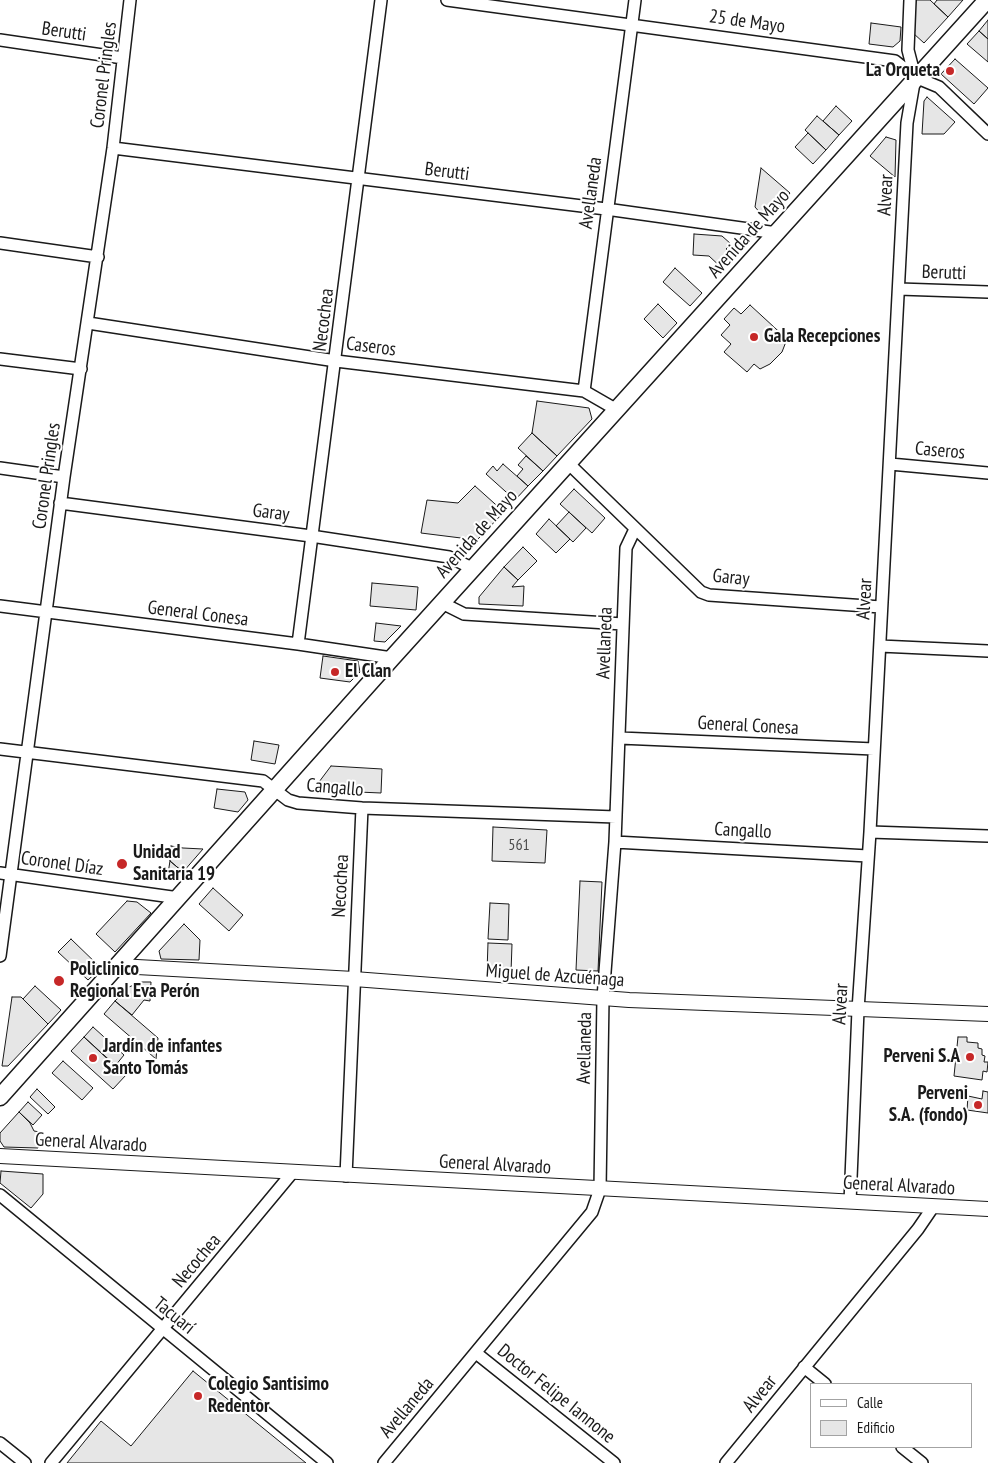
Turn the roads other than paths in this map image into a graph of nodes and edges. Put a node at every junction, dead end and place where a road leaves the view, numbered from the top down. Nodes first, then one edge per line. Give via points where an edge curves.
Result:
1 (130, 0) edge
2 (382, 0) edge
3 (447, 0) edge
4 (635, 0) edge
5 (910, 0) edge
6 (987, 0) edge
7 (632, 24) junction
8 (0, 40) edge
9 (123, 58) junction
10 (915, 78) junction
11 (988, 134) edge
12 (113, 148) junction
13 (359, 180) junction
14 (606, 209) junction
15 (777, 233) junction
16 (0, 243) edge
17 (98, 257) junction
18 (899, 289) junction
19 (988, 292) edge
20 (88, 323) junction
21 (0, 359) edge
22 (336, 361) junction
23 (81, 369) junction
24 (584, 391) junction
25 (617, 410) junction
26 (568, 463) junction
27 (890, 464) junction
28 (0, 468) edge
29 (988, 473) edge
30 (64, 477) junction
31 (60, 503) junction
32 (635, 529) junction
33 (311, 536) junction
34 (474, 568) junction
35 (442, 603) junction
36 (0, 606) edge
37 (881, 607) junction
38 (46, 612) junction
39 (623, 624) junction
40 (298, 644) junction
41 (880, 646) junction
42 (988, 651) edge
43 (392, 658) junction
44 (620, 738) junction
45 (0, 749) edge
46 (874, 749) junction
47 (29, 753) junction
48 (275, 790) junction
49 (362, 808) junction
50 (616, 817) junction
51 (870, 832) junction
52 (988, 836) edge
53 (615, 842) junction
54 (868, 856) junction
55 (6, 874) edge
56 (179, 898) junction
57 (0, 956) edge
58 (119, 966) junction
59 (354, 979) junction
60 (603, 998) junction
61 (858, 1010) junction
62 (988, 1014) edge
63 (0, 1097) edge
64 (0, 1156) edge
65 (292, 1173) junction
66 (346, 1176) junction
67 (600, 1189) junction
68 (0, 1195) edge
69 (850, 1202) junction
70 (933, 1207) junction
71 (988, 1209) edge
72 (163, 1329) junction
73 (476, 1353) junction
74 (804, 1367) junction
75 (824, 1383) edge
76 (0, 1443) edge
77 (903, 1448) edge
78 (25, 1463) edge
79 (52, 1463) edge
80 (327, 1463) edge
81 (384, 1463) edge
82 (614, 1463) edge
83 (726, 1463) edge
84 (922, 1463) edge

1 - 9 street, Coronel Pringles
2 - 13 street, Necochea
3 - 7 street, 25 de Mayo
4 - 7 street, Avellaneda
5 - 10 street, Alvear via 908,50
6 - 10 main road, Avenida de Mayo
7 - 10 street, 25 de Mayo via 895,60
7 - 14 street, Avellaneda
8 - 9 street, Berutti
9 - 12 street, Coronel Pringles
10 - 11 street, 25 de Mayo via 939,87
10 - 15 main road, Avenida de Mayo
10 - 18 street, Alvear via 907,123
12 - 13 street, Berutti
12 - 17 street, Coronel Pringles
13 - 14 street, Berutti
13 - 22 street, Necochea
14 - 15 street, Berutti
14 - 24 street, Avellaneda
15 - 25 main road, Avenida de Mayo
16 - 17 street
17 - 20 street, Coronel Pringles
18 - 19 street, Berutti
18 - 27 street, Alvear
20 - 22 street, Caseros
20 - 23 street, Coronel Pringles
21 - 23 street
22 - 24 street, Caseros
22 - 33 street, Necochea
23 - 30 street, Coronel Pringles
24 - 25 street, Caseros
25 - 26 main road, Avenida de Mayo
26 - 32 street, Garay
26 - 34 main road, Avenida de Mayo
27 - 29 street, Caseros
27 - 37 street, Alvear
28 - 30 street
30 - 31 street, Coronel Pringles
31 - 33 street, Garay
31 - 38 street, Coronel Pringles
32 - 37 street, Garay via 695,588 709,595
32 - 39 street, Avellaneda via 626,548
33 - 34 street, Garay via 449,557
33 - 40 street, Necochea
34 - 35 main road, Avenida de Mayo
35 - 39 street via 464,614
35 - 43 main road, Avenida de Mayo
36 - 38 street, General Conesa
37 - 41 street, Alvear
38 - 40 street, General Conesa
38 - 47 street, Coronel Pringles
39 - 44 street, Avellaneda
40 - 43 street, General Conesa
41 - 42 street
41 - 46 street, Alvear
43 - 48 main road, Avenida de Mayo
44 - 46 street, General Conesa
44 - 50 street, Avellaneda
45 - 47 street, Cangallo
46 - 51 street, Alvear
47 - 48 street, Cangallo via 252,779 263,781
47 - 55 street, Coronel Pringles
48 - 49 street, Cangallo via 298,803
48 - 56 main road, Avenida de Mayo
49 - 50 street, Cangallo
49 - 59 street, Necochea
50 - 53 street, Avellaneda
51 - 52 street
51 - 54 street, Alvear
53 - 54 street, Cangallo
53 - 60 street, Avellaneda
54 - 61 street, Alvear
55 - 56 street, Coronel Díaz
55 - 57 street, Coronel Pringles
56 - 58 main road, Avenida de Mayo
58 - 59 street, Miguel de Azcuénaga
58 - 63 main road, Avenida de Mayo
59 - 60 street, Miguel de Azcuénaga
59 - 66 street, Necochea
60 - 61 street, Miguel de Azcuénaga
60 - 67 street, Avellaneda
61 - 62 street, Miguel de Azcuénaga
61 - 69 street, Alvear
64 - 65 street, General Alvarado
65 - 66 street, General Alvarado
65 - 72 street, Necochea
66 - 67 street, General Alvarado
67 - 69 street, General Alvarado
67 - 73 street, Avellaneda via 592,1212
68 - 72 street, Tacuarí
69 - 70 street, General Alvarado
70 - 71 street, General Alvarado
70 - 74 street, Alvear
72 - 79 street, Necochea
72 - 80 street, Tacuarí
73 - 81 street, Avellaneda
73 - 82 street, Doctor Felipe Iannone
74 - 75 street
74 - 83 street, Alvear
76 - 78 street
77 - 84 street

